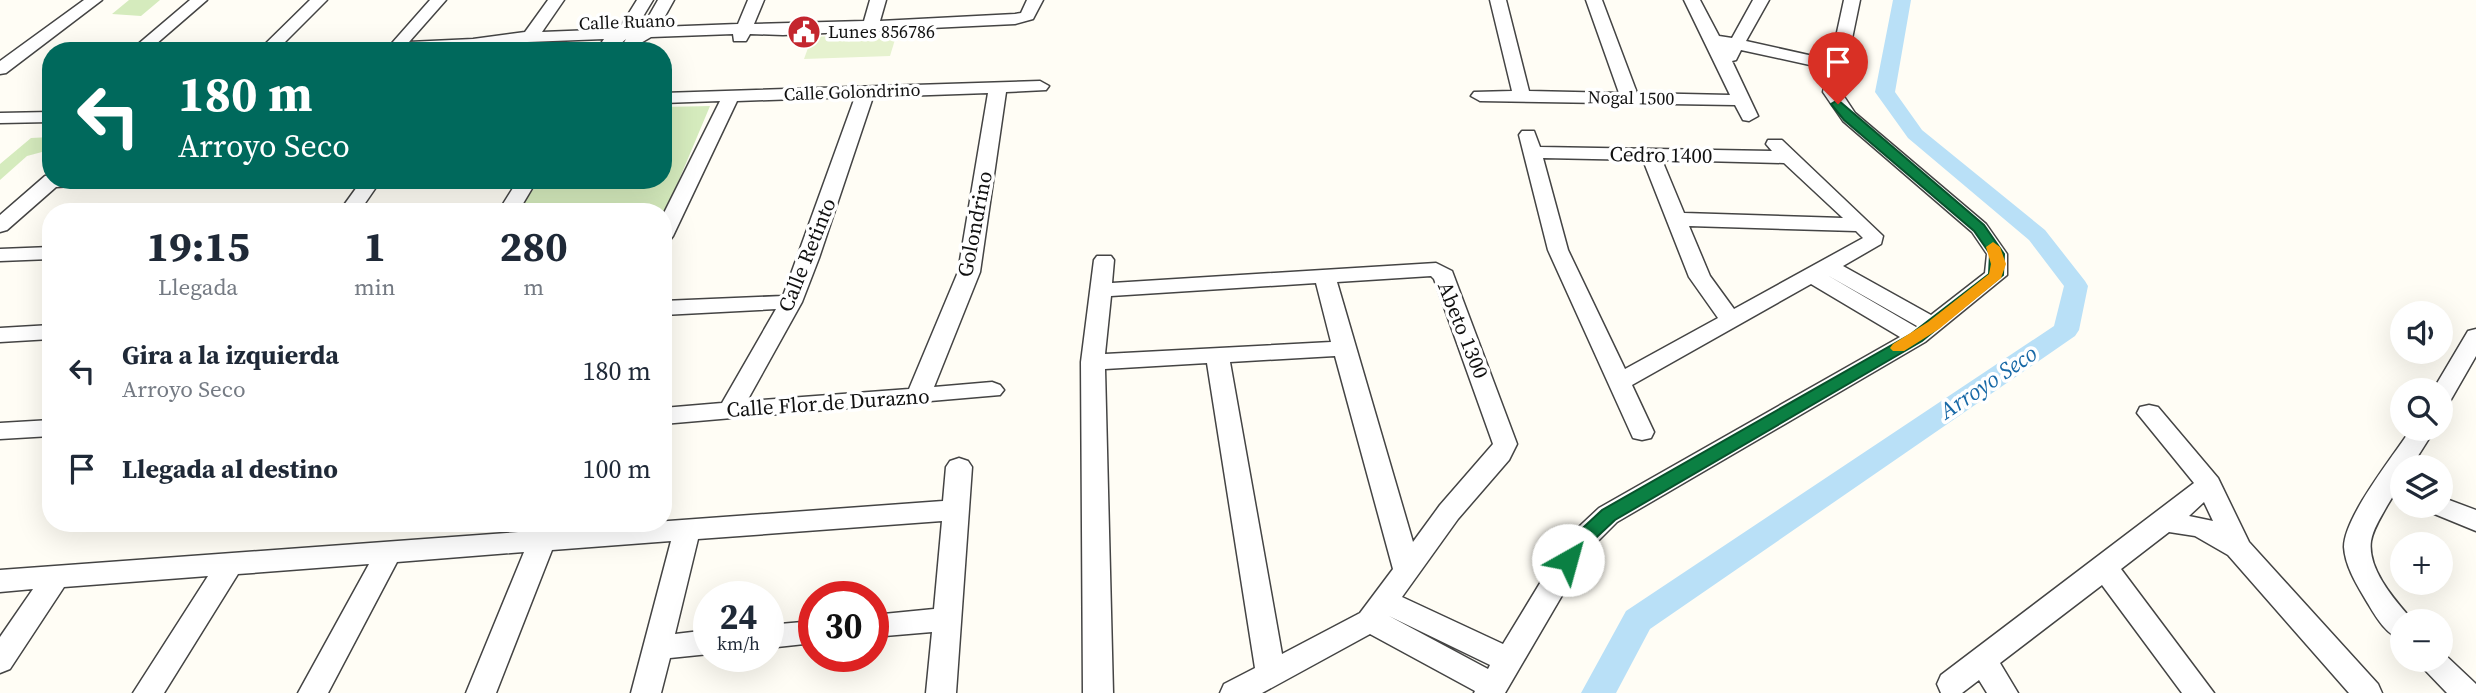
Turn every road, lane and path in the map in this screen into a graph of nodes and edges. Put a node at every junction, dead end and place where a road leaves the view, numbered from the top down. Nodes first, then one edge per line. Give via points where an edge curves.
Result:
1 (94, 0) edge
2 (199, 0) edge
3 (319, 0) edge
4 (438, 0) edge
5 (556, 0) edge
6 (645, 0) edge
7 (666, 0) edge
8 (756, 0) edge
9 (878, 0) edge
10 (994, 0) edge
11 (1035, 0) edge
12 (1498, 0) edge
13 (1594, 0) edge
14 (1692, 0) edge
15 (1761, 0) edge
16 (1852, 0) edge
17 (1023, 17) joint
18 (991, 20) junction
19 (871, 26) junction
20 (783, 30) joint
21 (742, 33) junction
22 (530, 37) junction
23 (633, 39) edge
24 (149, 42) edge
25 (275, 42) edge
26 (401, 42) edge
27 (483, 42) edge
28 (1725, 49) junction
29 (0, 69) edge
30 (1836, 71) junction
31 (1040, 86) dead end
32 (998, 87) junction
33 (866, 92) junction
34 (731, 96) junction
35 (1480, 96) dead end
36 (1522, 97) junction
37 (672, 98) edge
38 (1630, 98) junction
39 (42, 117) edge
40 (0, 118) edge
41 (1775, 144) dead end
42 (1650, 155) junction
43 (1790, 157) junction
44 (42, 189) edge
45 (672, 217) edge
46 (1674, 219) junction
47 (1862, 225) junction
48 (0, 226) edge
49 (42, 253) edge
50 (0, 255) edge
51 (1104, 260) dead end
52 (1819, 271) junction
53 (1324, 275) junction
54 (1101, 290) junction
55 (791, 302) junction
56 (672, 308) edge
57 (1731, 321) junction
58 (1925, 331) junction
59 (42, 333) edge
60 (0, 335) edge
61 (2476, 336) edge
62 (1344, 348) junction
63 (1217, 355) junction
64 (1093, 362) junction
65 (2452, 378) edge
66 (1620, 382) junction
67 (992, 390) dead end
68 (918, 396) junction
69 (730, 411) junction
70 (2149, 413) dead end
71 (672, 415) edge
72 (42, 429) edge
73 (0, 431) edge
74 (1642, 432) dead end
75 (2416, 441) edge
76 (959, 467) dead end
77 (2209, 484) junction
78 (956, 510) junction
79 (2453, 511) edge
80 (2476, 520) edge
81 (2164, 522) junction
82 (687, 530) junction
83 (672, 531) edge
84 (658, 532) edge
85 (542, 540) junction
86 (2238, 548) junction
87 (388, 552) junction
88 (229, 565) junction
89 (2103, 566) junction
90 (1407, 570) junction
91 (56, 577) junction
92 (0, 581) edge
93 (1377, 611) junction
94 (2390, 616) edge
95 (947, 619) junction
96 (889, 624) edge
97 (693, 644) edge
98 (658, 647) junction
99 (0, 661) edge
100 (1510, 661) junction
101 (1983, 661) junction
102 (2445, 672) edge
103 (1270, 673) junction
104 (1952, 684) dead end
105 (1491, 690) edge
106 (148, 693) edge
107 (313, 693) edge
108 (481, 693) edge
109 (646, 693) edge
110 (941, 693) edge
111 (1098, 693) edge
112 (1236, 693) edge
113 (2003, 693) edge
114 (2199, 693) edge
115 (2367, 693) edge
116 (2466, 693) edge

1 - 29 street
2 - 24 street
3 - 25 street
4 - 26 street
5 - 22 street
6 - 23 street
7 - 23 street
8 - 21 street
9 - 19 street
10 - 18 street
11 - 17 street
12 - 36 street
13 - 38 street
14 - 28 street, Nogal 1500
15 - 28 street
16 - 30 street
17 - 18 street, Calle Ruano
18 - 19 street, Calle Ruano
19 - 20 street, Calle Ruano
20 - 21 street, Calle Ruano
21 - 23 street, Calle Ruano
22 - 23 street, Calle Ruano
22 - 27 street, Calle Ruano
28 - 30 street
28 - 38 street, Nogal 1500 via 1745,108
30 - 58 street via 1832,92 1849,117 1979,228 1997,254 1996,275
31 - 32 street, Calle Golondrino
32 - 33 street, Calle Golondrino
32 - 68 street, Golondrino via 969,272
33 - 34 street, Calle Golondrino
33 - 55 street, Calle Retinto
34 - 37 street, Calle Golondrino
34 - 45 street
35 - 36 street, Nogal 1500
36 - 38 street, Nogal 1500
39 - 40 street
41 - 43 street
42 - 43 street, Cedro 1400
42 - 46 street
42 - 66 street, Cedro 1400 via 1531,144 1558,250
43 - 47 street
44 - 48 street
46 - 47 street
46 - 57 street via 1700,277
47 - 52 street via 1873,236 1872,244
49 - 50 street
51 - 54 street
52 - 57 street
52 - 58 street
53 - 54 street, Abeto 1300
53 - 62 street
53 - 90 street, Abeto 1300 via 1425,268 1444,276 1503,433 1505,444 1500,454 1448,512
54 - 64 street
55 - 56 street
55 - 69 street, Calle Retinto
57 - 66 street
58 - 100 street via 1608,515 1578,544
59 - 60 street
61 - 65 street
62 - 63 street
62 - 90 street
63 - 64 street
63 - 103 street
64 - 111 street
66 - 74 street, Cedro 1400
67 - 68 street, Calle Flor de Durazno
68 - 69 street, Calle Flor de Durazno
69 - 71 street, Calle Flor de Durazno
70 - 77 street
72 - 73 street
75 - 94 street via 2357,542 2369,579
76 - 78 street
77 - 81 street
77 - 86 street
78 - 82 street
78 - 95 street
79 - 80 street
81 - 86 street via 2201,527
81 - 89 street
82 - 83 street
82 - 98 street
84 - 85 street
85 - 87 street
85 - 108 street
86 - 115 street
87 - 88 street
87 - 107 street
88 - 91 street
88 - 106 street
89 - 101 street
89 - 114 street
90 - 93 street, Abeto 1300
91 - 92 street
91 - 99 street
93 - 100 street
93 - 103 street, Abeto 1300
93 - 105 street
95 - 96 street
95 - 110 street
97 - 98 street
98 - 109 street
100 - 105 street
101 - 104 street
101 - 113 street
102 - 116 street
103 - 112 street, Abeto 1300

